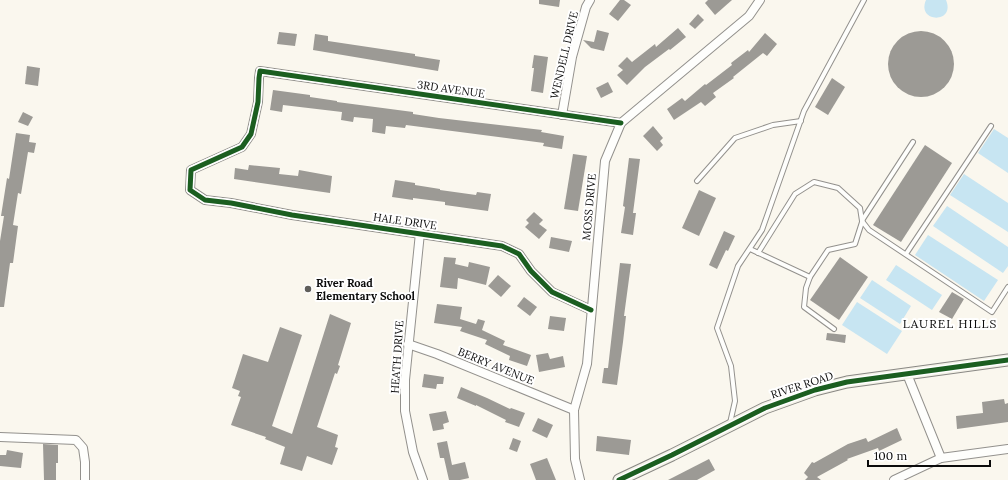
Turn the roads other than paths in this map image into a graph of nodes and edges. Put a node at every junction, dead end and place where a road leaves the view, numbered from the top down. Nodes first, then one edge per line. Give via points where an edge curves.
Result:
1 (590, 0) edge
2 (760, 0) edge
3 (864, 0) edge
4 (562, 115) junction
5 (801, 121) junction
6 (621, 123) junction
7 (990, 126) dead end
8 (913, 142) dead end
9 (698, 181) dead end
10 (195, 194) joint
11 (862, 221) junction
12 (420, 233) junction
13 (750, 249) junction
14 (758, 253) junction
15 (906, 254) junction
16 (810, 278) junction
17 (1008, 287) edge
18 (591, 310) junction
19 (834, 330) dead end
20 (408, 344) junction
21 (1008, 360) edge
22 (907, 374) junction
23 (574, 410) junction
24 (730, 426) junction
25 (0, 437) edge
26 (1008, 449) edge
27 (941, 458) junction
28 (85, 480) edge
29 (423, 480) edge
30 (580, 480) edge
31 (618, 480) edge
32 (894, 480) edge

1 - 4 street, WENDELL DRIVE via 572,56
2 - 6 street, MOSS DRIVE via 749,16
3 - 5 lane
4 - 6 street, 3RD AVENUE
4 - 10 street, 3RD AVENUE via 260,72 258,102 251,134 242,147 191,170 190,190
5 - 9 lane via 772,125 735,138
5 - 13 lane via 762,230
6 - 18 street, MOSS DRIVE via 605,161
7 - 15 lane
8 - 11 lane
10 - 12 street, HALE DRIVE via 205,200
11 - 14 lane via 860,208 838,188 814,182 795,194
11 - 15 lane via 869,230
11 - 16 lane via 855,244 828,250
12 - 18 street, HALE DRIVE via 502,246 519,254 531,271 552,292
12 - 20 street, HEATH DRIVE
13 - 14 lane
13 - 24 lane via 738,266 717,328 731,366 734,400
14 - 16 lane
15 - 17 lane via 992,312
16 - 19 lane via 804,307
18 - 23 street, MOSS DRIVE via 587,364
20 - 23 street, BERRY AVENUE
20 - 29 street, HEATH DRIVE via 406,412 413,452
21 - 22 main road, RIVER ROAD
22 - 24 main road, RIVER ROAD via 847,382 815,390 771,405
22 - 27 street
23 - 30 street, MOSS DRIVE via 575,459
24 - 31 main road, RIVER ROAD
25 - 28 street via 76,440 83,448
26 - 27 street
27 - 32 street

